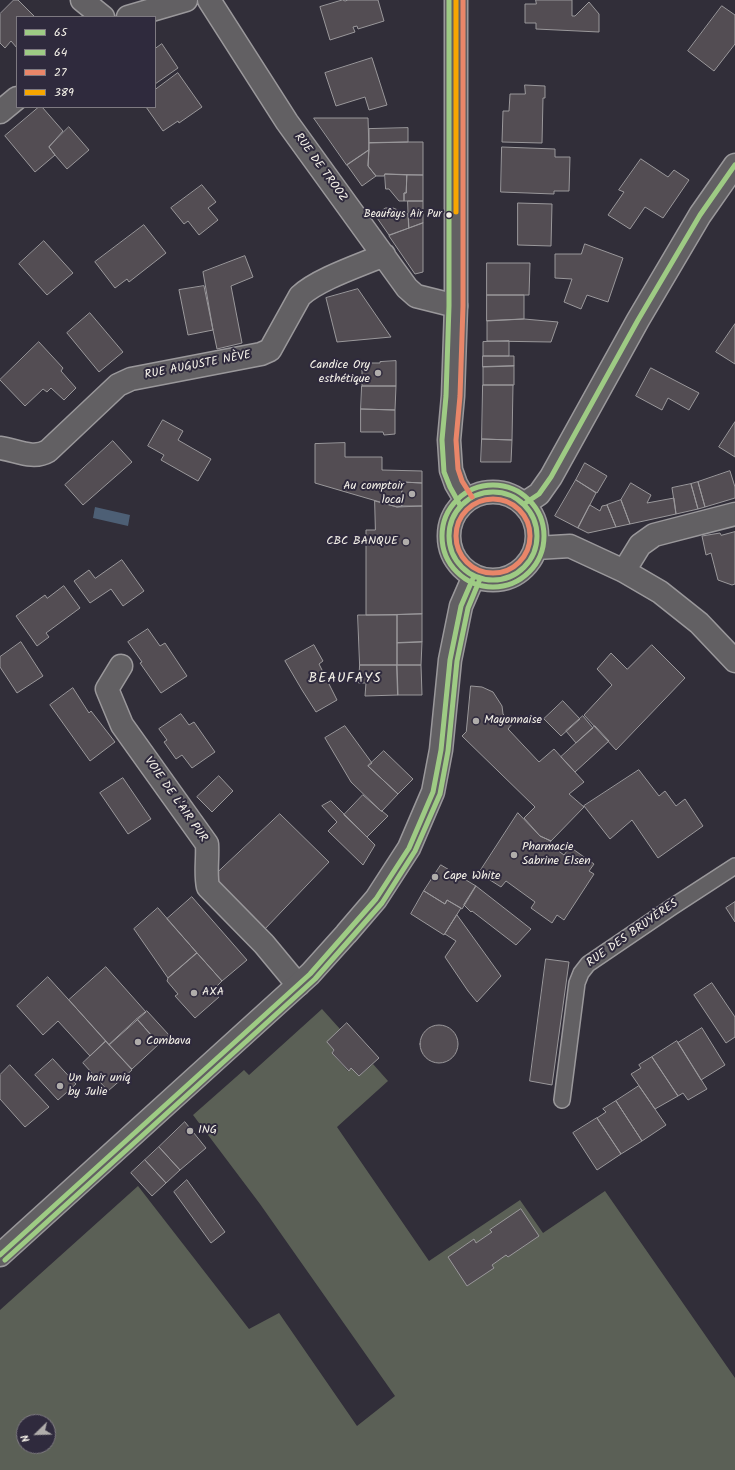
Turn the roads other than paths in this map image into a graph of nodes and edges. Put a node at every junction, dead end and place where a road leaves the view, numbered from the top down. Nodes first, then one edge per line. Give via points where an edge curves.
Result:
1 (82, 0) edge
2 (186, 0) edge
3 (209, 0) edge
4 (456, 0) edge
5 (102, 16) edge
6 (131, 16) edge
7 (16, 99) edge
8 (0, 112) edge
9 (735, 165) edge
10 (384, 255) junction
11 (456, 306) junction
12 (0, 448) edge
13 (466, 501) junction
14 (524, 504) junction
15 (735, 514) edge
16 (536, 548) junction
17 (624, 571) junction
18 (474, 576) junction
19 (735, 662) edge
20 (121, 666) dead end
21 (735, 866) edge
22 (304, 979) junction
23 (562, 1100) dead end
24 (0, 1256) edge

1 - 5 main road
2 - 6 main road
3 - 10 main road, RUE DE TROOZ via 287,122
4 - 11 main road
7 - 8 main road
9 - 14 main road via 700,215 638,320 551,477 539,494
10 - 11 main road, RUE DE TROOZ via 407,288 416,296
10 - 12 main road, RUE AUGUSTE NÈVE via 306,291 300,296 270,350 261,354 131,379 118,385 42,455
11 - 13 main road via 449,440 451,470
13 - 14 main road via 476,495 502,492
13 - 18 main road via 457,510 451,522 450,547 463,569
14 - 16 main road via 533,517 537,532
15 - 17 main road via 654,535 640,545
16 - 17 main road via 570,546
16 - 18 main road via 529,561 518,572 504,578 489,580
17 - 19 main road via 660,592 699,623
18 - 22 main road via 461,606 450,660 441,750 433,792 409,848 376,899
20 - 22 main road, VOIE DE L'AIR PUR via 107,689 122,725 207,844 208,887 264,944
21 - 23 lane, RUE DES BRUYÈRES via 588,964 581,973 577,983
22 - 24 main road

